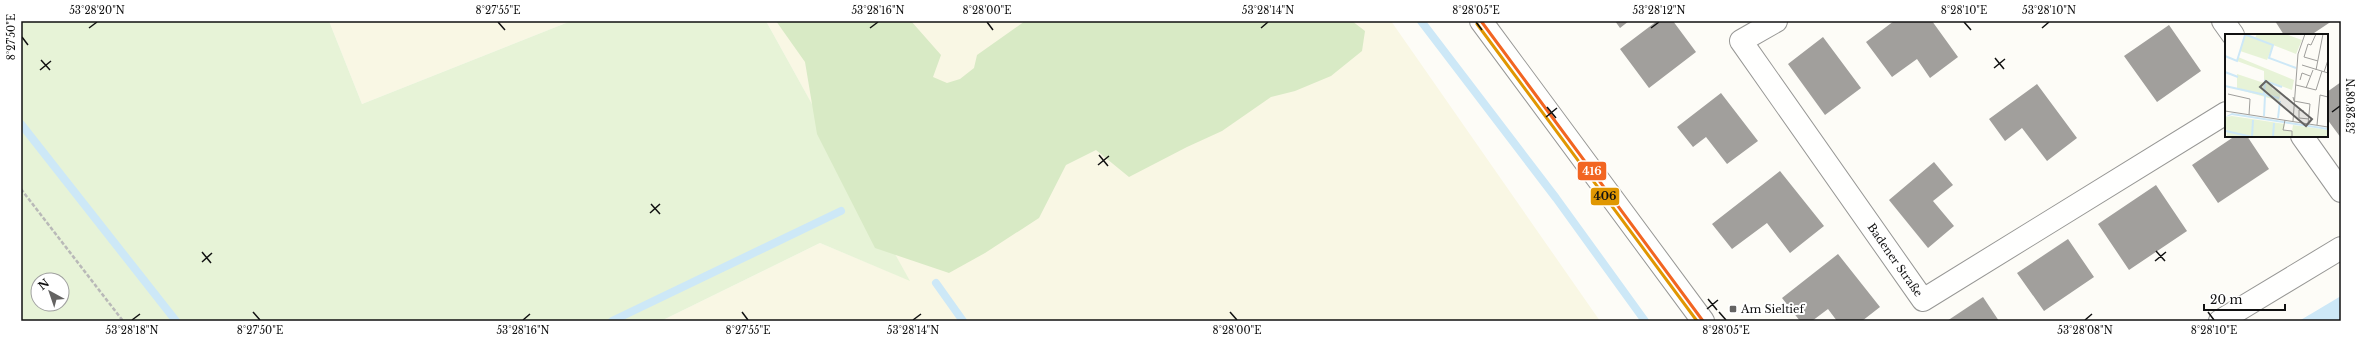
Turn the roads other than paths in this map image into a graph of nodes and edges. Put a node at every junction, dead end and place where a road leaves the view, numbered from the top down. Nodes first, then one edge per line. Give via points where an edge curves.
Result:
1 (1481, 21) edge
2 (1776, 21) edge
3 (2223, 21) edge
4 (2232, 34) edge
5 (2225, 114) edge
6 (2303, 137) edge
7 (2341, 191) edge
8 (2341, 248) edge
9 (1703, 321) edge
10 (2220, 321) edge

1 - 9 street
2 - 5 street, Badener Straße via 1741,41 1923,300
3 - 4 street
6 - 7 street
8 - 10 street

